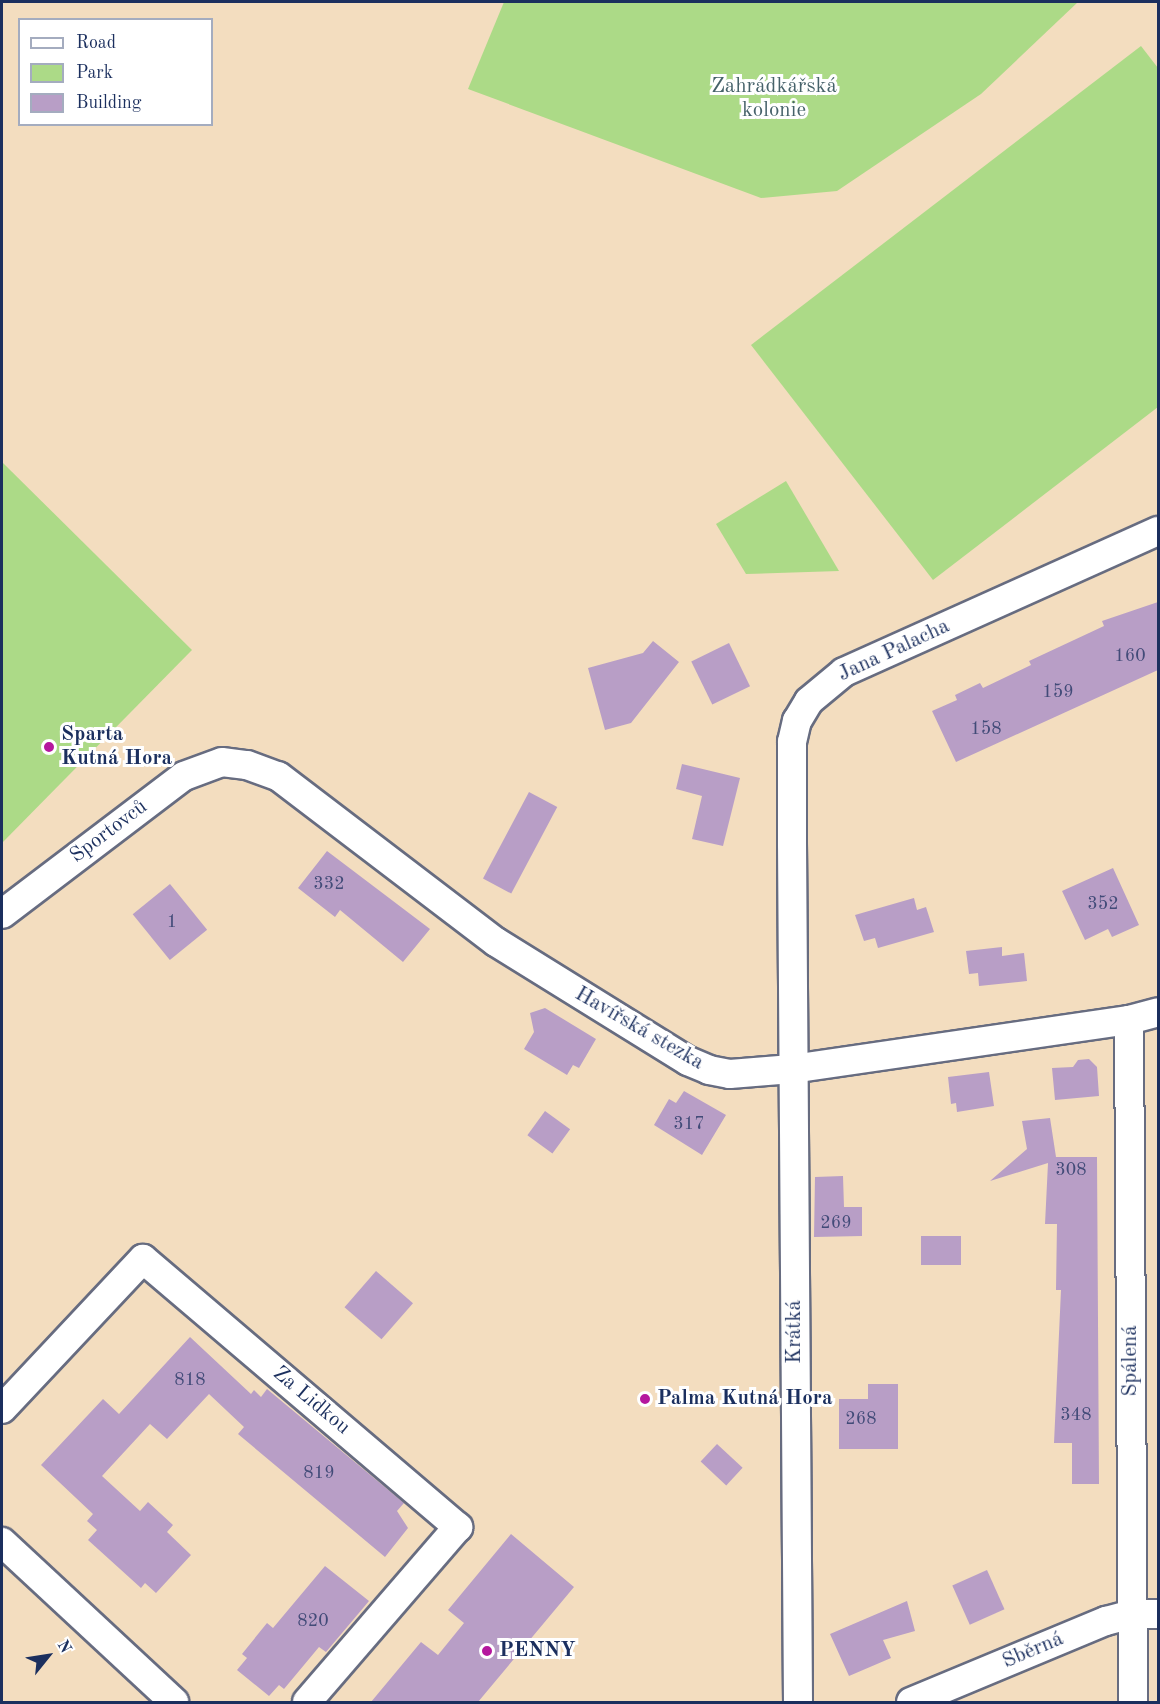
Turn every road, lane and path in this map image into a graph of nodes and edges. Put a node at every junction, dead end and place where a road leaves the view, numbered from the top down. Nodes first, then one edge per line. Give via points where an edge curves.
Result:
1 (1158, 531) edge
2 (222, 762) joint
3 (2, 914) edge
4 (1158, 1012) edge
5 (1129, 1020) junction
6 (792, 1069) junction
7 (2, 1409) edge
8 (2, 1542) edge
9 (1146, 1614) edge
10 (174, 1702) edge
11 (307, 1702) edge
12 (798, 1702) edge
13 (911, 1702) edge
14 (1133, 1702) edge

1 - 6 street, Jana Palacha via 861,664 829,683 809,701 797,721 792,742
2 - 3 street, Sportovců via 184,777
2 - 6 street, Havířská stezka via 247,765 278,776 496,942 688,1061 730,1074
4 - 5 street, Havířská stezka
5 - 6 street, Havířská stezka
5 - 9 street, Spálená
6 - 12 street, Krátká
7 - 11 street, Za Lidkou via 142,1259 458,1527
8 - 10 street
9 - 13 street, Sběrná via 1106,1621
9 - 14 street, Spálená

